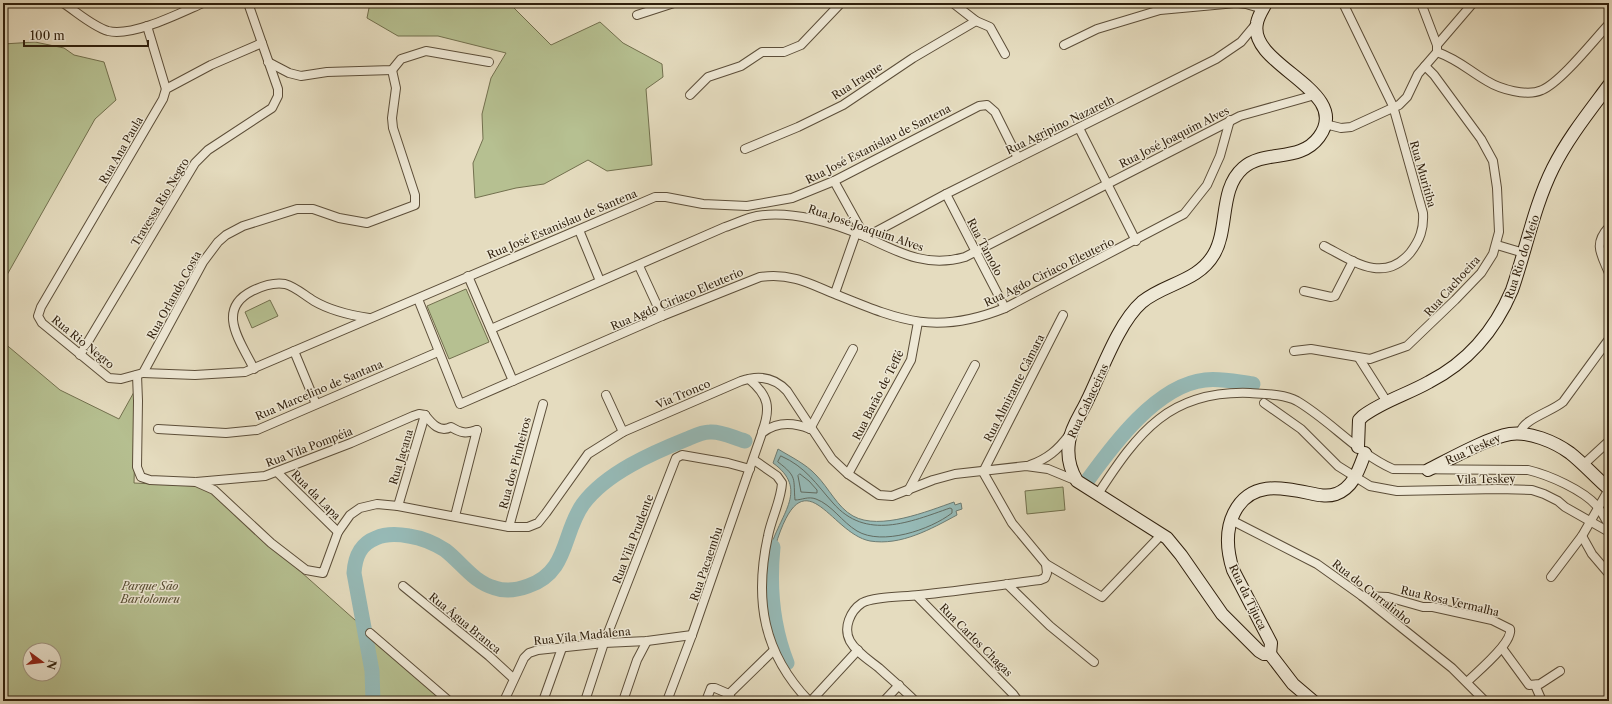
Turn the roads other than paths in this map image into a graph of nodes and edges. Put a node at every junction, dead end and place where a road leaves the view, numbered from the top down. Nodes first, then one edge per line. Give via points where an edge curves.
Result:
1 (63, 3) edge
2 (203, 3) edge
3 (248, 3) edge
4 (674, 3) edge
5 (841, 3) edge
6 (953, 3) edge
7 (1343, 3) edge
8 (1421, 3) edge
9 (1474, 3) edge
10 (1264, 6) edge
11 (637, 15) dead end
12 (976, 21) junction
13 (1256, 24) junction
14 (1609, 24) edge
15 (147, 26) junction
16 (262, 43) junction
17 (1064, 45) dead end
18 (1437, 48) junction
19 (1005, 54) dead end
20 (268, 62) junction
21 (489, 62) dead end
22 (1425, 66) junction
23 (392, 70) junction
24 (1609, 84) edge
25 (166, 89) junction
26 (1316, 94) junction
27 (690, 95) dead end
28 (1393, 106) junction
29 (1230, 120) junction
30 (1325, 124) junction
31 (1079, 128) junction
32 (745, 149) dead end
33 (1018, 158) junction
34 (834, 181) junction
35 (1106, 184) junction
36 (946, 194) junction
37 (1609, 228) edge
38 (579, 230) junction
39 (861, 235) junction
40 (1136, 241) junction
41 (1497, 245) junction
42 (1324, 246) dead end
43 (975, 253) junction
44 (1524, 253) junction
45 (1353, 262) junction
46 (639, 266) junction
47 (1609, 273) edge
48 (468, 276) junction
49 (600, 281) junction
50 (1304, 291) dead end
51 (834, 294) junction
52 (418, 298) junction
53 (1005, 308) junction
54 (38, 313) joint
55 (1063, 315) dead end
56 (662, 316) junction
57 (369, 318) junction
58 (918, 322) junction
59 (491, 329) junction
60 (1609, 339) edge
61 (853, 349) dead end
62 (294, 351) junction
63 (1294, 351) dead end
64 (438, 352) junction
65 (80, 355) junction
66 (1359, 358) junction
67 (975, 365) dead end
68 (254, 369) junction
69 (140, 374) junction
70 (749, 378) junction
71 (514, 381) junction
72 (606, 396) dead end
73 (1387, 402) junction
74 (1264, 403) dead end
75 (316, 404) junction
76 (543, 404) dead end
77 (425, 415) junction
78 (158, 429) dead end
79 (810, 429) junction
80 (1071, 431) junction
81 (623, 432) junction
82 (762, 433) junction
83 (1520, 433) junction
84 (1609, 441) edge
85 (1361, 450) junction
86 (754, 460) junction
87 (1583, 465) junction
88 (1026, 466) junction
89 (750, 469) junction
90 (1428, 470) junction
91 (983, 472) junction
92 (278, 473) junction
93 (848, 474) junction
94 (1356, 477) junction
95 (1077, 481) junction
96 (196, 482) junction
97 (1609, 489) edge
98 (908, 491) junction
99 (1098, 494) junction
100 (398, 506) junction
101 (1598, 507) junction
102 (455, 516) junction
103 (1231, 520) junction
104 (1590, 521) junction
105 (1609, 525) edge
106 (509, 527) junction
107 (338, 532) junction
108 (1609, 532) edge
109 (1162, 534) junction
110 (1582, 536) junction
111 (1046, 564) junction
112 (1609, 574) edge
113 (1551, 577) dead end
114 (1007, 584) junction
115 (403, 586) dead end
116 (917, 596) junction
117 (1362, 596) junction
118 (370, 633) dead end
119 (692, 635) junction
120 (647, 641) junction
121 (604, 643) junction
122 (562, 648) junction
123 (1502, 648) junction
124 (858, 650) junction
125 (774, 651) junction
126 (1270, 654) junction
127 (1094, 662) dead end
128 (1560, 671) dead end
129 (513, 678) junction
130 (1467, 682) junction
131 (899, 685) junction
132 (1535, 685) junction
133 (730, 697) edge
134 (450, 701) edge
135 (504, 701) edge
136 (543, 701) edge
137 (584, 701) edge
138 (623, 701) edge
139 (667, 701) edge
140 (706, 701) edge
141 (810, 701) edge
142 (884, 701) edge
143 (915, 701) edge
144 (1018, 701) edge
145 (1313, 701) edge
146 (1485, 701) edge
147 (1542, 701) edge

1 - 15 street via 108,31
2 - 15 street
3 - 16 street, Travessa Rio Negro
4 - 11 street
5 - 27 street via 801,45 784,52 762,52 741,66 708,78
6 - 12 street
7 - 28 street, Rua Muritiba
8 - 18 street
9 - 18 street
10 - 13 main road
10 - 17 street via 1236,3 1160,10 1097,29
12 - 19 street via 990,27
12 - 32 street, Rua Iraque via 913,58 843,105
13 - 26 main road via 1257,35 1269,54
13 - 31 street, Rua Agripino Nazareth via 1232,50
14 - 18 street via 1549,87 1533,92 1494,85
15 - 25 street
16 - 20 street, Travessa Rio Negro
16 - 25 street via 210,65
18 - 22 street
20 - 23 street via 301,76 327,72
20 - 65 street, Travessa Rio Negro via 278,89 276,103 267,112 208,150 195,163
21 - 23 street via 426,50 401,59
22 - 28 street via 1403,102
22 - 41 street, Rua Cachoeira via 1481,139 1492,161 1499,221
23 - 69 street, Rua Orlando Costa via 396,88 393,128 415,195 415,205 368,223 339,218 313,209 297,209 243,226 226,235 203,262
24 - 44 main road, Rua Rio do Meio via 1569,140 1553,168
25 - 54 street, Rua Ana Paula via 163,99
26 - 29 street, Rua José Joaquim Alves
26 - 30 main road via 1325,113
28 - 30 street via 1351,127 1336,128
28 - 45 street, Rua Muritiba via 1423,213 1424,225 1421,236 1408,254 1392,268 1374,269
29 - 35 street, Rua José Joaquim Alves
29 - 40 street, Rua Agdo Ciriaco Eleuterio via 1214,171 1207,186 1192,206 1176,220
30 - 80 main road, Rua Cabaceiras via 1319,137 1303,150 1252,162 1237,174 1231,185 1219,244 1214,254 1192,277 1149,297 1134,310
31 - 33 street, Rua Agripino Nazareth
31 - 35 street
33 - 34 street, Rua José Estanislau de Santena via 995,112 987,105 972,109
33 - 36 street, Rua Agripino Nazareth
34 - 38 street, Rua José Estanislau de Santena via 792,198 747,206 703,204 655,197
34 - 39 street via 860,228
35 - 40 street
35 - 43 street, Rua José Joaquim Alves
36 - 39 street, Rua Agripino Nazareth
36 - 43 street, Rua Tamolo
37 - 47 street via 1599,241 1599,248
38 - 48 street, Rua José Estanislau de Santena
38 - 49 street
39 - 43 street, Rua José Joaquim Alves via 896,252 931,261 956,260
39 - 46 street, Rua José Joaquim Alves via 813,219 790,215 756,216
39 - 51 street
40 - 53 street, Rua Agdo Ciriaco Eleuterio
41 - 44 street
41 - 66 street, Rua Cachoeira via 1480,273 1416,339 1399,349 1370,359
42 - 45 street, Rua Muritiba
43 - 53 street, Rua Tamolo
44 - 73 main road, Rua Rio do Meio via 1506,304 1478,346 1463,360 1430,382
45 - 50 street via 1335,296
46 - 49 street, Rua José Joaquim Alves
46 - 56 street
48 - 52 street, Rua José Estanislau de Santena
48 - 59 street
49 - 59 street, Rua José Joaquim Alves
51 - 56 street, Rua Agdo Ciriaco Eleuterio via 800,280 775,275 746,282
51 - 58 street, Rua Agdo Ciriaco Eleuterio via 893,316
52 - 57 street, Rua José Estanislau de Santena
52 - 64 street
53 - 58 street, Rua Agdo Ciriaco Eleuterio via 965,321
54 - 65 street, Rua Rio Negro via 42,323
55 - 91 street, Rua Almirante Câmara
56 - 71 street, Rua Agdo Ciriaco Eleuterio
57 - 62 street, Rua José Estanislau de Santena
57 - 68 street via 331,309 285,284 260,287 240,298 233,308 232,321
58 - 93 street, Rua Barão de Teffé via 911,360
59 - 71 street
60 - 83 street via 1563,402 1554,410 1526,423
61 - 79 street
62 - 68 street, Rua José Estanislau de Santena
62 - 75 street
63 - 66 street, Rua Cachoeira via 1311,349
64 - 71 street, Rua Agdo Ciriaco Eleuterio via 460,404
64 - 75 street, Rua Marcelino de Santana
65 - 69 street, Rua Rio Negro via 108,378 121,379
66 - 73 street
67 - 98 street
68 - 69 street, Rua José Estanislau de Santena via 223,374
69 - 96 street, Rua Vila Pompéia via 138,473 150,480
70 - 79 street, Via Tronco via 762,378 780,384
70 - 81 street, Via Tronco
70 - 82 street, Rua Pacaembu via 766,401 768,415
72 - 81 street
73 - 85 main road, Rua Rio do Meio via 1359,420
74 - 94 street, Vila Teskey via 1293,422 1338,466
75 - 78 street, Rua Marcelino de Santana via 248,431 226,433
76 - 106 street, Rua dos Pinheiros
77 - 92 street, Rua Vila Pompéia via 412,416
77 - 100 street, Rua Jaçana
77 - 102 street via 442,429 452,427 460,433 468,434 477,430
79 - 82 street via 783,423 769,427
79 - 93 street, Via Tronco via 832,459
80 - 88 street via 1052,453 1043,460
80 - 95 main road, Rua Cabaceiras via 1068,460
81 - 106 street, Via Tronco via 588,454 538,523 528,527
82 - 86 street, Rua Pacaembu
83 - 87 main road via 1562,448
83 - 90 main road, Rua Teskey via 1493,439
84 - 87 street
85 - 90 street via 1393,470
85 - 94 main road, Rua da Tijuca
85 - 99 street via 1337,429 1296,400 1267,394 1212,395 1191,400 1158,419 1127,452
86 - 89 street, Rua Pacaembu
86 - 125 street via 777,476 782,483 767,541 763,571 765,622
87 - 97 main road
88 - 91 street, Via Tronco
88 - 95 street, Via Tronco via 1048,469
89 - 119 street, Rua Pacaembu
89 - 121 street, Rua Vila Prudente via 682,455 676,458
90 - 101 street via 1535,472 1558,479
91 - 98 street, Via Tronco via 944,477
91 - 111 street via 1012,523
92 - 96 street, Rua Vila Pompéia
92 - 107 street, Rua da Lapa
93 - 98 street, Via Tronco via 879,495 892,496
94 - 103 main road, Rua da Tijuca via 1342,491 1327,496 1278,487 1252,493 1243,500
94 - 104 street, Vila Teskey via 1370,486 1397,491 1532,490 1558,501
95 - 99 main road
96 - 107 street, Via Tronco via 210,488 271,543 306,570 324,573
97 - 101 street
99 - 109 main road
100 - 102 street, Via Tronco
100 - 107 street, Via Tronco via 377,504 360,508 350,515
101 - 104 street
101 - 105 street
102 - 106 street, Via Tronco
103 - 117 street, Rua do Curralinho via 1318,564
103 - 126 main road, Rua da Tijuca via 1228,539 1230,561 1271,643
104 - 108 street, Vila Teskey
104 - 110 street
109 - 111 street via 1102,596
109 - 126 main road via 1178,550 1222,614 1259,651
110 - 112 street via 1592,554
110 - 113 street
111 - 114 street, Rua Carlos Chagas via 1045,578
114 - 116 street, Rua Carlos Chagas
114 - 127 street via 1039,616
115 - 129 street, Rua Água Branca
116 - 124 street, Rua Carlos Chagas via 865,602 856,608 848,624 847,633
116 - 144 street, Rua Carlos Chagas
117 - 123 street, Rua Rosa Vermalha via 1388,597 1498,622 1510,629
117 - 130 street, Rua do Curralinho
118 - 134 street
119 - 120 street, Rua Vila Madalena
119 - 139 street, Rua Pacaembu
120 - 121 street, Rua Vila Madalena
120 - 138 street via 637,660
121 - 122 street, Rua Vila Madalena
121 - 137 street, Rua Vila Prudente
122 - 129 street, Rua Vila Madalena via 529,653
122 - 136 street
123 - 130 street, Rua Rosa Vermalha
123 - 132 street via 1526,682
124 - 131 street, Rua Carlos Chagas
124 - 141 street
125 - 133 street
125 - 141 street via 783,671
126 - 145 main road via 1293,684
128 - 132 street
129 - 135 street, Rua Vila Madalena
130 - 146 street, Rua do Curralinho
131 - 142 street
131 - 143 street, Rua Carlos Chagas
132 - 147 street
133 - 140 street via 711,688

